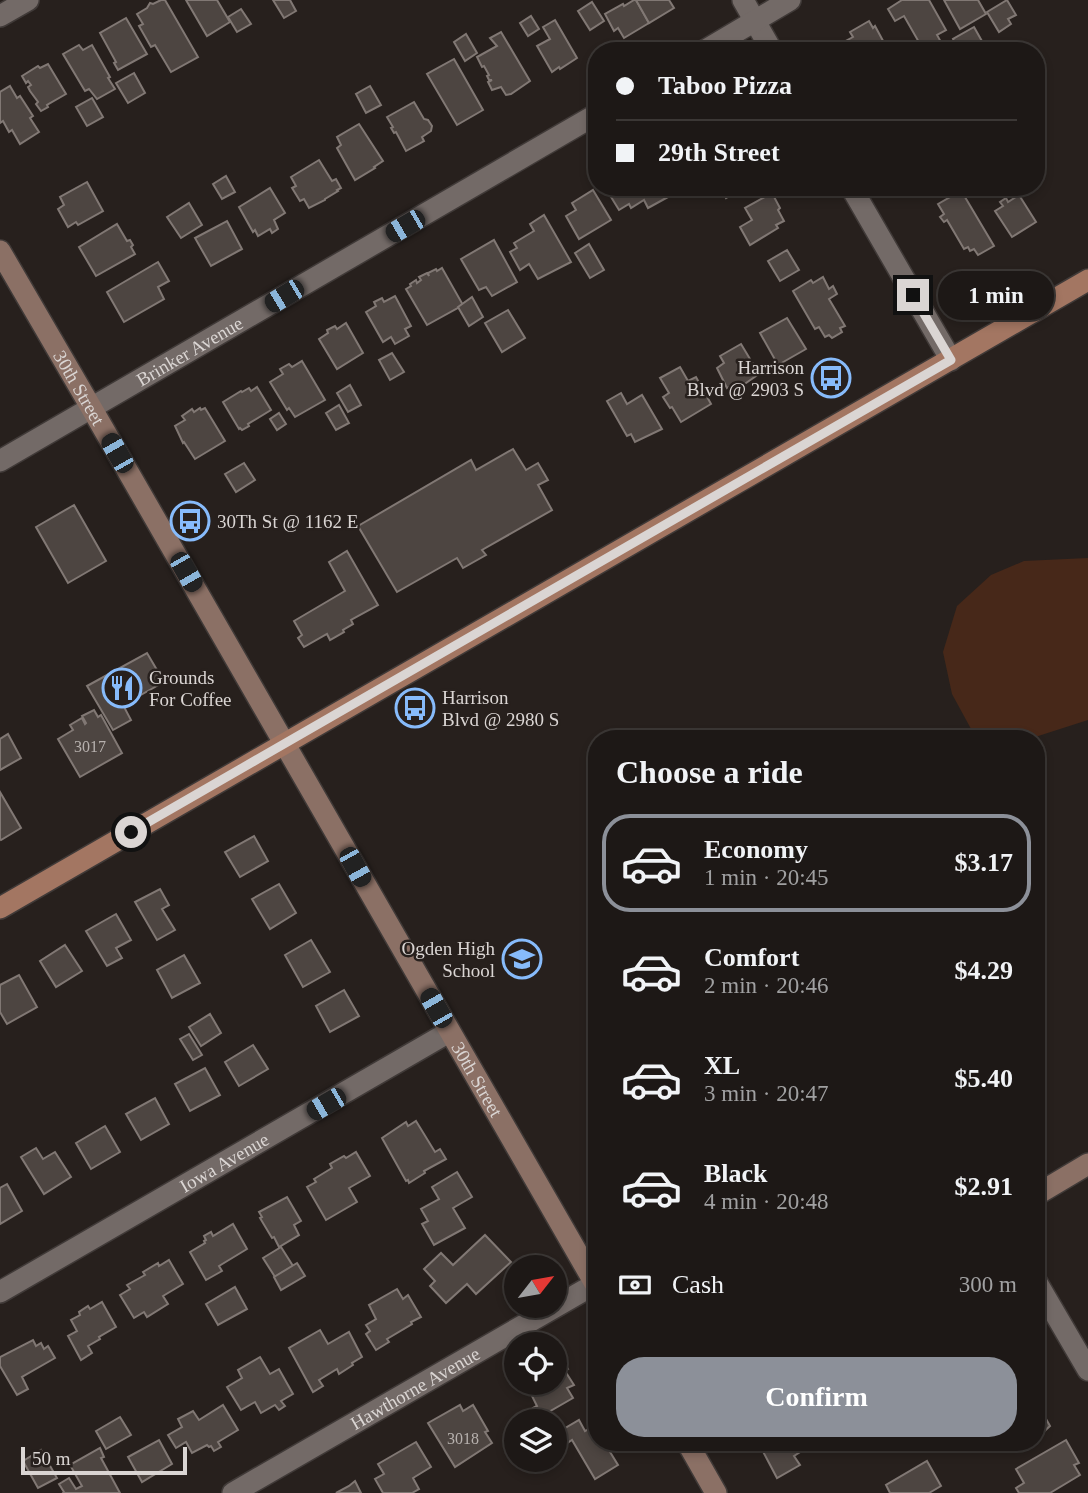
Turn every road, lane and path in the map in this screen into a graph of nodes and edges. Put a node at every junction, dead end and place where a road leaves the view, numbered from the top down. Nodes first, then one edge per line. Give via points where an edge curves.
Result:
1 (27, 0) edge
2 (743, 0) edge
3 (790, 0) edge
4 (0, 16) edge
5 (756, 22) junction
6 (720, 42) edge
7 (767, 42) edge
8 (588, 119) edge
9 (856, 196) edge
10 (0, 251) edge
11 (1088, 280) edge
12 (951, 360) junction
13 (92, 409) junction
14 (0, 461) edge
15 (285, 743) junction
16 (0, 908) edge
17 (449, 1032) junction
18 (1088, 1164) edge
19 (1045, 1190) edge
20 (588, 1272) edge
21 (588, 1291) edge
22 (0, 1292) edge
23 (1045, 1296) edge
24 (1088, 1370) edge
25 (692, 1451) edge
26 (233, 1493) edge
27 (716, 1493) edge

1 - 4 street
2 - 5 street
3 - 5 street
5 - 6 street
5 - 7 street
8 - 13 street, Brinker Avenue
9 - 12 street
10 - 13 street, 30th Street
11 - 12 main road
12 - 15 main road
13 - 14 street, Brinker Avenue
13 - 15 street, 30th Street
15 - 16 main road
15 - 17 street, 30th Street
17 - 20 street, 30th Street
17 - 22 street, Iowa Avenue
18 - 19 street
21 - 26 street, Hawthorne Avenue
23 - 24 street
25 - 27 street

